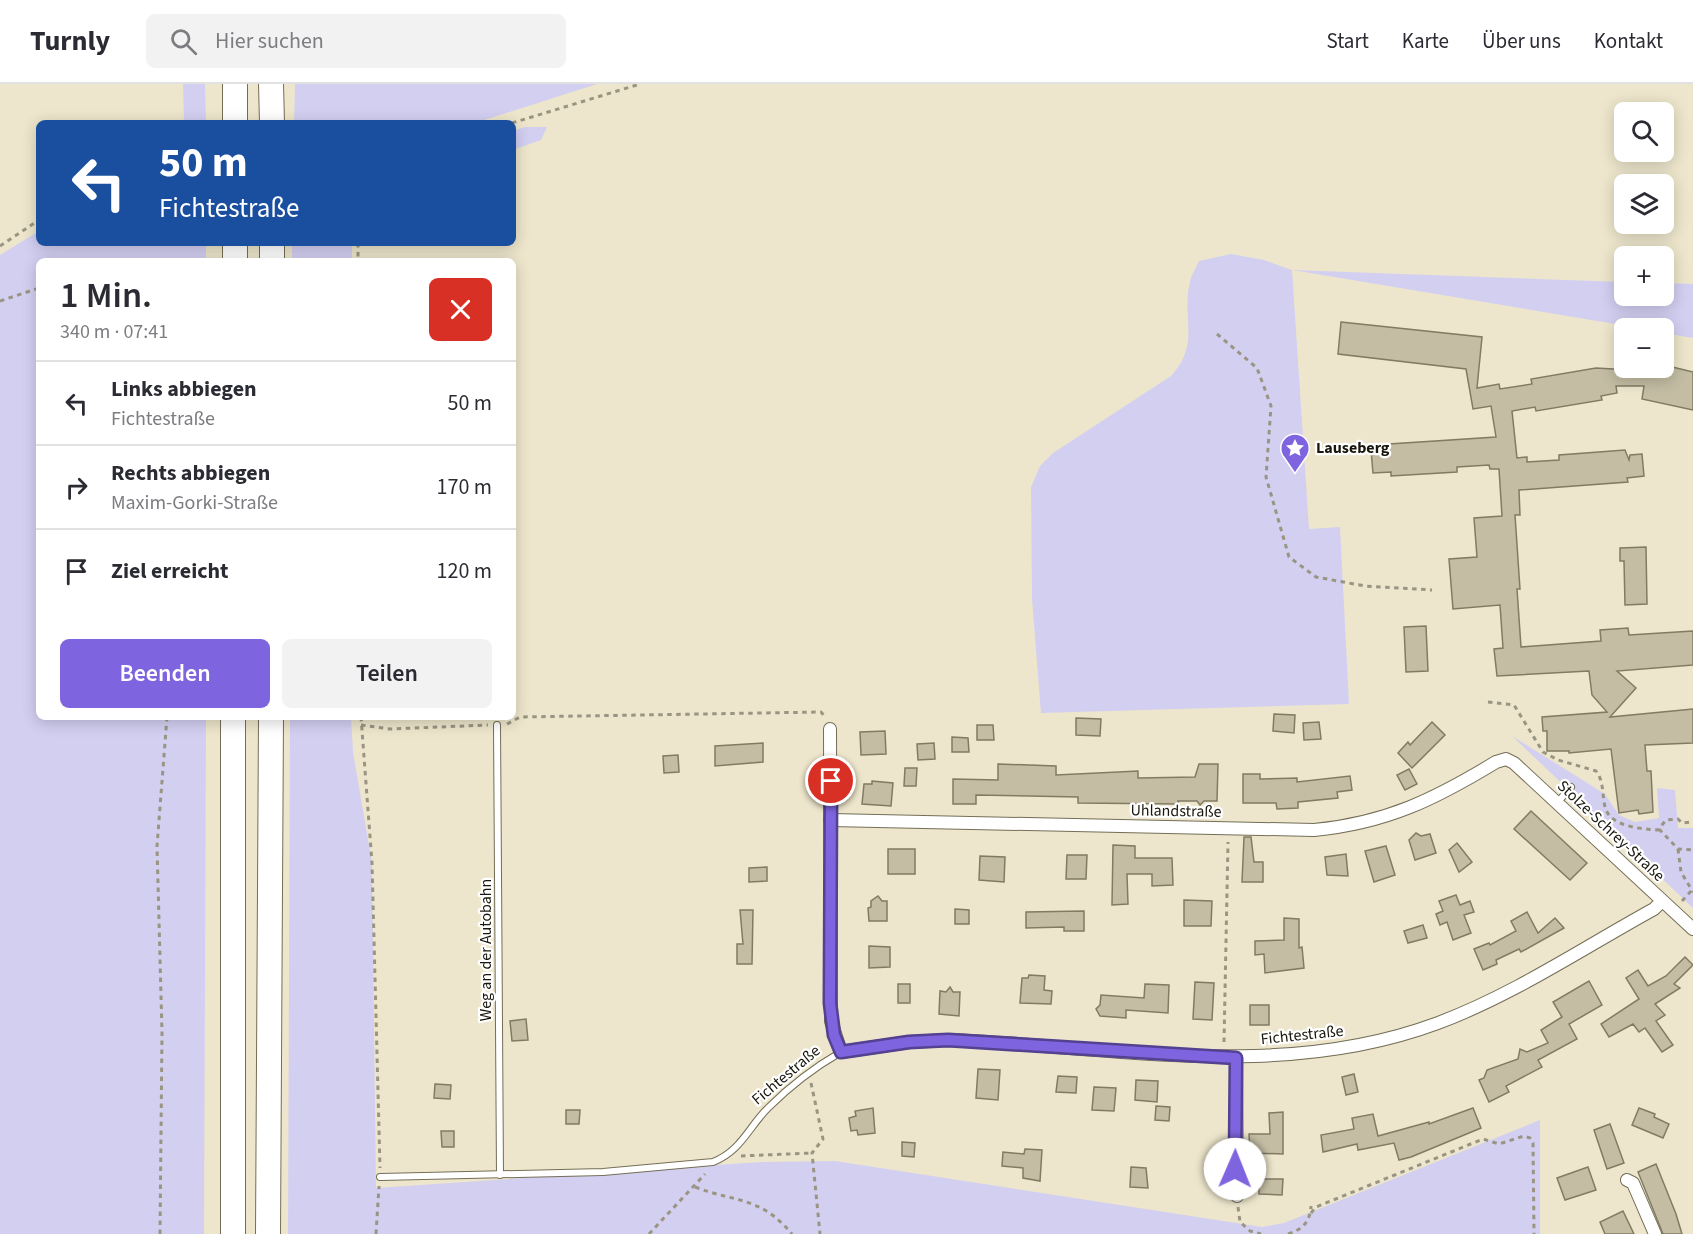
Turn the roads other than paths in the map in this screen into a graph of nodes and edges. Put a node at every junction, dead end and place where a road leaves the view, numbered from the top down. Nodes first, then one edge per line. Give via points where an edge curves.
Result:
1 (235, 84) edge
2 (271, 84) edge
3 (235, 120) edge
4 (272, 120) edge
5 (233, 720) edge
6 (271, 720) edge
7 (497, 725) road end
8 (830, 729) road end
9 (1506, 759) joint
10 (1571, 787) dead end
11 (1557, 803) junction
12 (831, 819) junction
13 (1662, 901) junction
14 (1693, 929) edge
15 (841, 1052) junction
16 (1230, 1058) junction
17 (500, 1175) junction
18 (380, 1177) road end
19 (1627, 1180) dead end
20 (1237, 1196) road end
21 (233, 1234) edge
22 (268, 1234) edge
23 (1655, 1234) edge

1 - 3 highway
2 - 4 highway
5 - 21 highway
6 - 22 highway
7 - 17 lane, Weg an der Autobahn
8 - 12 street
9 - 11 street, Stolze-Schrey-Straße
9 - 12 street, Uhlandstraße via 1423,803 1371,822 1314,830
10 - 11 lane
11 - 13 street, Stolze-Schrey-Straße
12 - 15 street via 831,1012
13 - 14 street, Stolze-Schrey-Straße
13 - 16 street, Fichtestraße via 1500,997 1438,1023 1335,1049
15 - 16 street, Fichtestraße via 948,1040
15 - 17 lane, Fichtestraße via 767,1109 739,1147 713,1162 603,1172
16 - 20 street
17 - 18 lane
19 - 23 street via 1633,1183

